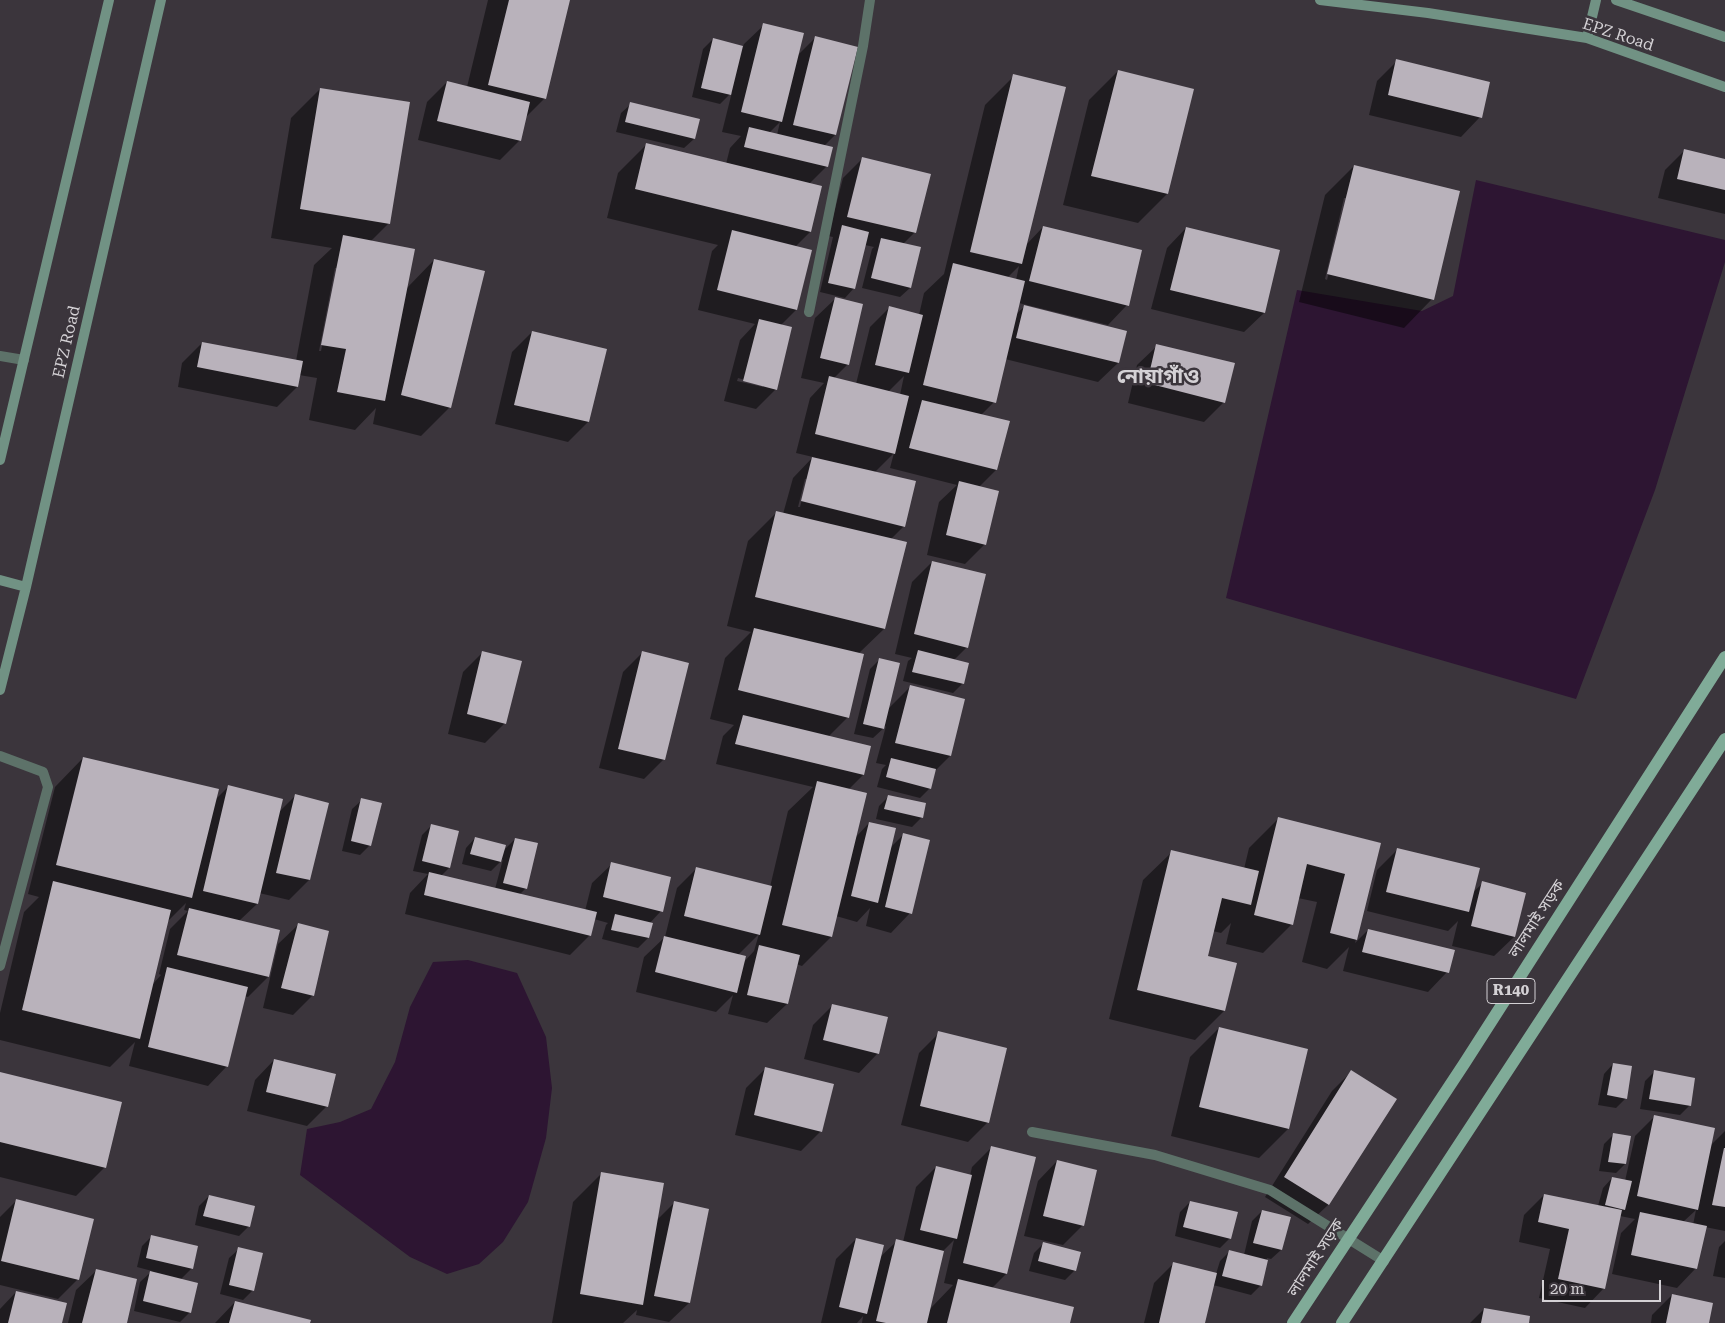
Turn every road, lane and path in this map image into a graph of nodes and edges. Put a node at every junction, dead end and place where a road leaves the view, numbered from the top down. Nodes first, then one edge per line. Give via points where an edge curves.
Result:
1 (109, 0) edge
2 (161, 0) edge
3 (870, 0) edge
4 (1320, 0) edge
5 (1596, 0) edge
6 (1616, 0) edge
7 (1725, 37) edge
8 (1587, 38) junction
9 (1725, 87) edge
10 (809, 312) dead end
11 (0, 356) edge
12 (24, 360) junction
13 (0, 460) edge
14 (0, 580) edge
15 (26, 587) junction
16 (1725, 657) edge
17 (0, 690) edge
18 (1725, 739) edge
19 (0, 756) edge
20 (0, 966) edge
21 (1032, 1132) dead end
22 (1349, 1238) junction
23 (1384, 1261) junction
24 (1293, 1323) edge
25 (1342, 1323) edge

1 - 12 main road
2 - 15 main road, EPZ Road
3 - 10 street
4 - 8 main road, EPZ Road
5 - 8 main road
6 - 7 main road, EPZ Road
8 - 9 main road, EPZ Road
11 - 12 street
12 - 13 main road
14 - 15 main road
15 - 17 main road, EPZ Road
16 - 22 main road, লালমাই সড়ক / R140
18 - 23 main road, R140
19 - 20 street via 43,772 48,787
21 - 22 street via 1155,1155 1270,1190
22 - 23 street
22 - 24 main road, লালমাই সড়ক / R140
23 - 25 main road, R140

